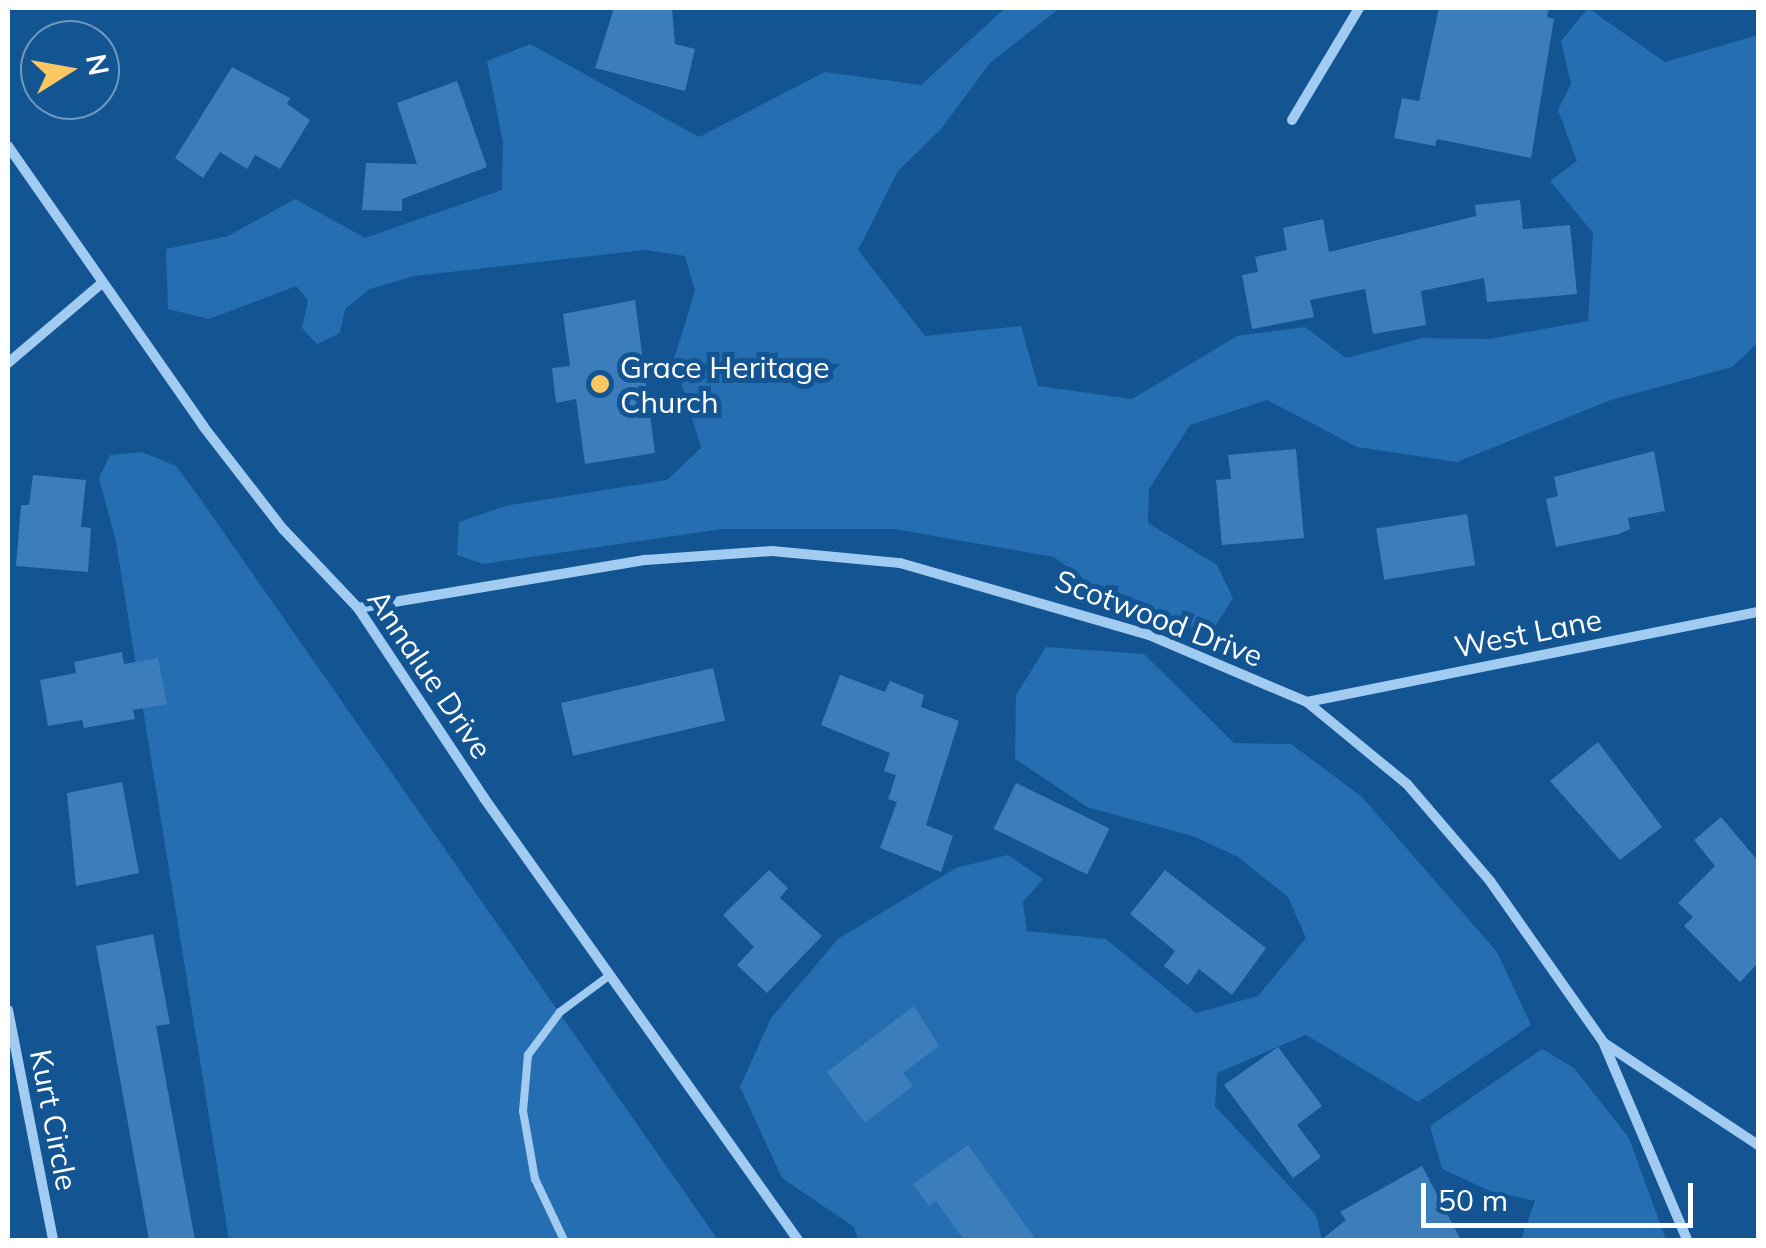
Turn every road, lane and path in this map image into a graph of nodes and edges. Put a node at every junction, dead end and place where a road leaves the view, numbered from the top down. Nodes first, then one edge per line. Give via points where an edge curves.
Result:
1 (1359, 8) edge
2 (1292, 120) dead end
3 (8, 146) edge
4 (102, 282) junction
5 (8, 364) edge
6 (358, 608) junction
7 (1758, 612) edge
8 (1307, 702) junction
9 (610, 976) junction
10 (8, 1010) edge
11 (10, 1043) edge
12 (1604, 1043) junction
13 (1758, 1145) edge
14 (52, 1240) edge
15 (564, 1240) edge
16 (798, 1240) edge
17 (1687, 1240) edge

1 - 2 street
3 - 4 street, Annalue Drive
4 - 5 street
4 - 6 street, Annalue Drive via 271,514
6 - 8 street, Scotwood Drive via 646,560 772,551 900,563 1149,635
6 - 9 street, Annalue Drive
7 - 8 street, West Lane
8 - 12 street, Scotwood Drive via 1408,784 1490,881
9 - 15 lane via 560,1012 528,1054 523,1111 536,1179
9 - 16 street, Annalue Drive
10 - 11 street, Kurt Circle
11 - 14 street, Kurt Circle
12 - 13 street, Scotwood Drive
12 - 17 street

